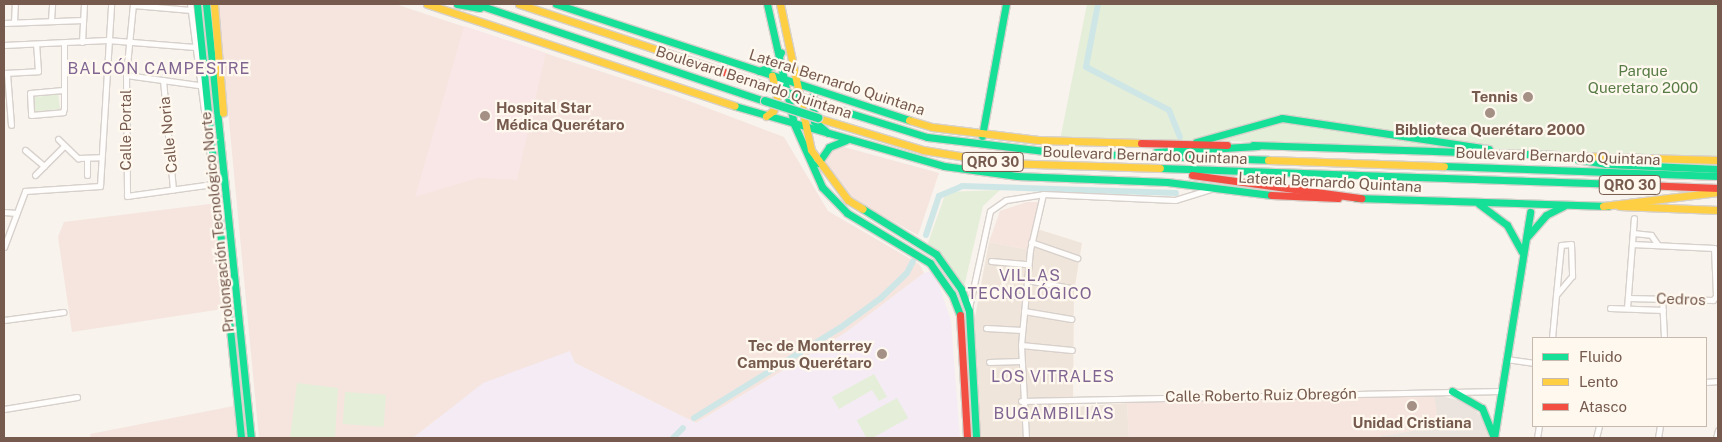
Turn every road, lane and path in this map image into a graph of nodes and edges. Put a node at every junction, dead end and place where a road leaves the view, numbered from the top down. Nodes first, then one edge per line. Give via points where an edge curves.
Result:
1 (15, 4) edge
2 (52, 4) edge
3 (84, 4) edge
4 (111, 4) edge
5 (190, 4) edge
6 (197, 4) edge
7 (206, 4) edge
8 (214, 4) edge
9 (427, 4) edge
10 (458, 4) edge
11 (476, 4) edge
12 (519, 4) edge
13 (556, 4) edge
14 (767, 4) edge
15 (780, 4) edge
16 (1006, 4) edge
17 (133, 5) edge
18 (191, 10) junction
19 (497, 11) junction
20 (51, 20) junction
21 (83, 20) junction
22 (14, 21) junction
23 (4, 23) edge
24 (107, 40) junction
25 (129, 41) junction
26 (64, 42) junction
27 (82, 42) junction
28 (36, 44) junction
29 (4, 45) edge
30 (195, 47) junction
31 (781, 52) junction
32 (758, 71) junction
33 (5, 73) edge
34 (126, 75) junction
35 (772, 76) junction
36 (162, 80) junction
37 (788, 82) junction
38 (198, 85) junction
39 (800, 87) junction
40 (63, 90) junction
41 (817, 92) junction
42 (766, 116) junction
43 (794, 124) junction
44 (11, 125) dead end
45 (807, 128) junction
46 (831, 135) junction
47 (982, 136) junction
48 (58, 138) dead end
49 (846, 140) junction
50 (64, 146) junction
51 (1187, 149) junction
52 (25, 150) dead end
53 (807, 151) junction
54 (1174, 151) junction
55 (224, 153) junction
56 (1524, 154) junction
57 (1551, 155) junction
58 (101, 157) junction
59 (87, 158) junction
60 (1718, 159) edge
61 (818, 163) junction
62 (44, 166) junction
63 (1718, 169) edge
64 (1190, 173) junction
65 (35, 175) dead end
66 (87, 175) dead end
67 (1718, 176) edge
68 (214, 186) junction
69 (1718, 188) edge
70 (1210, 189) junction
71 (173, 190) junction
72 (1718, 192) edge
73 (1043, 194) junction
74 (1361, 198) junction
75 (1476, 202) junction
76 (1566, 205) junction
77 (1603, 206) junction
78 (1707, 209) junction
79 (1718, 210) edge
80 (4, 212) edge
81 (1530, 212) dead end
82 (16, 213) junction
83 (1718, 214) edge
84 (1634, 218) dead end
85 (1633, 233) junction
86 (1031, 242) junction
87 (1632, 244) junction
88 (1658, 244) junction
89 (4, 247) edge
90 (1523, 248) junction
91 (1077, 258) dead end
92 (991, 261) dead end
93 (1028, 264) junction
94 (1027, 280) junction
95 (1070, 288) dead end
96 (994, 293) dead end
97 (1556, 295) junction
98 (1025, 297) junction
99 (1628, 298) junction
100 (1662, 298) junction
101 (1610, 308) dead end
102 (1627, 308) junction
103 (1663, 310) junction
104 (969, 311) junction
105 (63, 312) dead end
106 (1024, 312) junction
107 (1071, 319) dead end
108 (4, 320) edge
109 (986, 328) dead end
110 (1022, 330) junction
111 (1552, 337) edge
112 (1664, 337) edge
113 (1021, 345) junction
114 (1072, 350) dead end
115 (235, 359) junction
116 (245, 359) junction
117 (1506, 359) junction
118 (1021, 360) junction
119 (989, 362) dead end
120 (1532, 363) edge
121 (1452, 391) junction
122 (1500, 391) junction
123 (77, 397) dead end
124 (1021, 401) junction
125 (4, 409) edge
126 (1718, 430) edge
127 (241, 438) edge
128 (252, 438) edge
129 (968, 438) edge
130 (976, 438) edge
131 (1026, 438) edge
132 (1494, 438) edge
133 (1716, 438) edge

1 - 22 street
2 - 20 street
3 - 21 street
4 - 24 street
5 - 18 street
6 - 68 main road, Prolongación Tecnológico Norte
7 - 55 main road, Prolongación Tecnológico Norte
8 - 55 main road
9 - 42 main road, Lateral Bernardo Quintana
10 - 19 main road
11 - 19 main road, Boulevard Bernardo Quintana / QRO 30
12 - 54 main road, Boulevard Bernardo Quintana / QRO 30, bridge via 928,137 1005,149 1128,156
13 - 32 main road, Lateral Bernardo Quintana
14 - 31 main road
15 - 39 main road
16 - 47 main road
17 - 18 street
17 - 25 street, Calle Portal
18 - 30 street
19 - 64 main road, Boulevard Bernardo Quintana / QRO 30, bridge via 818,118 964,158
20 - 21 street
20 - 22 street
21 - 27 street
22 - 23 street
24 - 25 street
24 - 27 street
24 - 58 street
25 - 30 street
25 - 34 street, Calle Portal
26 - 27 street
26 - 28 street
26 - 40 street
28 - 29 street
28 - 33 street via 38,71
30 - 38 street
31 - 32 main road via 775,65
31 - 37 main road
32 - 35 main road, Lateral Bernardo Quintana
33 - 44 street
34 - 36 street
34 - 71 street, Calle Portal via 127,196
35 - 37 main road, Lateral Bernardo Quintana
35 - 42 main road via 778,96 773,111
36 - 38 street
36 - 71 street, Calle Noria
37 - 39 main road, Lateral Bernardo Quintana
37 - 43 main road
38 - 68 street
39 - 41 main road, Lateral Bernardo Quintana
39 - 45 main road
40 - 40 street via 63,112 31,115 30,93
41 - 46 main road via 811,101 814,122
41 - 47 main road, Lateral Bernardo Quintana via 932,127
42 - 43 main road, Lateral Bernardo Quintana
43 - 45 main road, Lateral Bernardo Quintana
43 - 53 main road
45 - 46 main road, Lateral Bernardo Quintana
45 - 53 main road
46 - 49 main road, Lateral Bernardo Quintana
47 - 54 main road, Lateral Bernardo Quintana
48 - 50 street
49 - 61 main road via 829,147
49 - 70 main road, Lateral Bernardo Quintana via 982,172 1167,182
50 - 59 street via 78,158
50 - 62 street
51 - 54 main road
51 - 56 main road via 1258,146
51 - 56 main road via 1282,118
51 - 67 main road, Boulevard Bernardo Quintana / QRO 30 via 1522,169
52 - 62 street
53 - 61 main road
53 - 129 main road via 832,200 930,263 952,294 960,313
55 - 116 main road, Prolongación Tecnológico Norte
56 - 57 main road
57 - 60 main road
57 - 63 main road via 1606,164
58 - 59 street
58 - 82 street via 100,186 25,191
59 - 66 street
61 - 104 main road via 848,200 936,254 953,276
62 - 65 street
64 - 69 main road, Boulevard Bernardo Quintana / QRO 30
64 - 74 main road
68 - 71 street
68 - 115 main road, Prolongación Tecnológico Norte
70 - 73 street via 1175,200
70 - 74 main road, Lateral Bernardo Quintana
72 - 77 main road
73 - 86 street
73 - 104 street via 1006,200 990,212
74 - 75 main road, Lateral Bernardo Quintana
75 - 76 main road, Lateral Bernardo Quintana
75 - 90 main road via 1508,224
76 - 77 main road, Lateral Bernardo Quintana
76 - 90 main road via 1539,221
77 - 78 main road, Lateral Bernardo Quintana
78 - 79 main road, Lateral Bernardo Quintana
78 - 83 street
80 - 82 street
81 - 90 main road
82 - 89 street
84 - 85 street
85 - 87 street
85 - 88 street, Cedros via 1651,235
86 - 91 street
86 - 93 street
87 - 88 street, Cedros
87 - 99 street
88 - 100 street, Cedros via 1716,250 1716,299
90 - 117 main road
92 - 93 street
93 - 94 street
94 - 95 street
94 - 98 street
96 - 98 street
97 - 97 street via 1572,276 1571,244 1561,245
97 - 111 street
98 - 106 street
99 - 100 street, Cedros
99 - 102 street
100 - 103 street
101 - 102 street, Cedros
102 - 103 street, Cedros
103 - 112 street
104 - 130 main road
105 - 108 street
106 - 107 street
106 - 110 street
109 - 110 street
110 - 113 street
113 - 114 street
113 - 118 street
115 - 116 main road
115 - 127 main road, Prolongación Tecnológico Norte
116 - 128 main road, Prolongación Tecnológico Norte
117 - 120 street
117 - 122 main road
118 - 119 street
118 - 124 street
121 - 122 street, Calle Roberto Ruiz Obregón
121 - 124 street, Calle Roberto Ruiz Obregón
121 - 132 main road via 1482,408
122 - 132 main road
123 - 125 street
124 - 131 street
126 - 133 street

